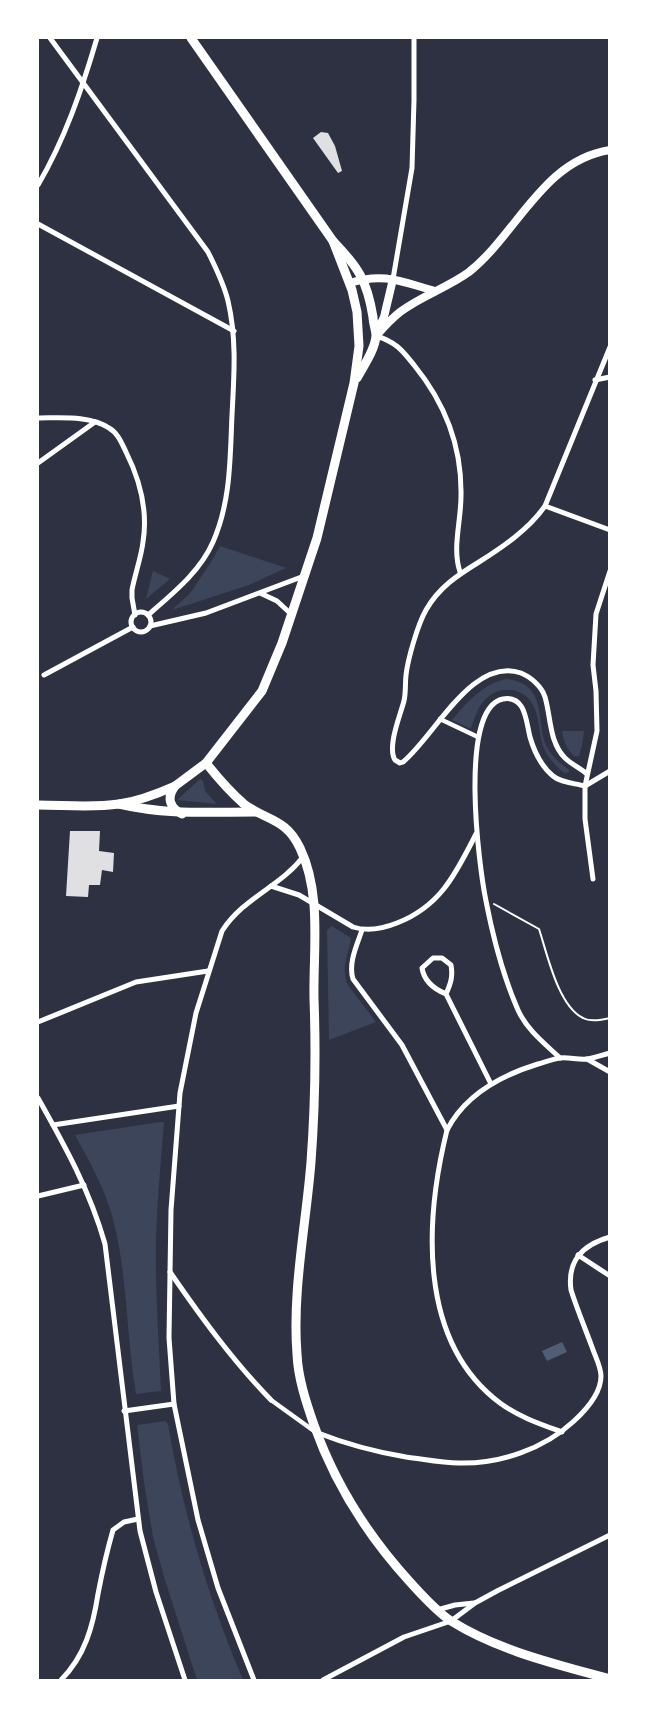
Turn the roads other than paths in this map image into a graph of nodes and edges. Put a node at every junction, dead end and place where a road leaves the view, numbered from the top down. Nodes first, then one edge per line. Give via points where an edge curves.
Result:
1 (50, 38) edge
2 (97, 38) edge
3 (191, 38) edge
4 (414, 38) edge
5 (84, 83) junction
6 (610, 150) edge
7 (38, 185) edge
8 (38, 224) edge
9 (332, 241) junction
10 (363, 279) junction
11 (393, 279) junction
12 (351, 286) junction
13 (435, 291) junction
14 (234, 331) junction
15 (376, 336) junction
16 (610, 347) edge
17 (610, 376) edge
18 (595, 380) junction
19 (354, 383) junction
20 (38, 418) edge
21 (95, 422) junction
22 (38, 463) edge
23 (546, 506) junction
24 (610, 530) edge
25 (610, 571) edge
26 (460, 572) junction
27 (304, 576) junction
28 (259, 593) junction
29 (135, 614) junction
30 (291, 614) junction
31 (148, 615) junction
32 (150, 626) junction
33 (133, 627) junction
34 (44, 675) dead end
35 (440, 719) junction
36 (478, 737) junction
37 (206, 763) junction
38 (610, 771) edge
39 (587, 774) junction
40 (175, 786) junction
41 (585, 786) junction
42 (235, 796) junction
43 (118, 804) junction
44 (38, 805) edge
45 (227, 812) junction
46 (256, 812) junction
47 (182, 814) junction
48 (476, 833) junction
49 (304, 857) junction
50 (593, 879) dead end
51 (271, 886) junction
52 (314, 905) junction
53 (362, 930) junction
54 (208, 971) junction
55 (446, 994) junction
56 (38, 1022) edge
57 (610, 1053) edge
58 (560, 1058) junction
59 (587, 1059) junction
60 (610, 1072) edge
61 (491, 1084) junction
62 (38, 1098) edge
63 (179, 1106) junction
64 (53, 1125) junction
65 (447, 1130) junction
66 (84, 1185) junction
67 (38, 1196) edge
68 (610, 1237) edge
69 (578, 1256) junction
70 (170, 1272) junction
71 (610, 1276) edge
72 (271, 1400) joint
73 (174, 1404) junction
74 (124, 1410) junction
75 (562, 1432) junction
76 (317, 1433) junction
77 (138, 1519) junction
78 (610, 1535) edge
79 (475, 1603) junction
80 (437, 1610) junction
81 (451, 1621) junction
82 (598, 1678) edge
83 (610, 1679) edge
84 (62, 1680) edge
85 (185, 1680) edge
86 (254, 1680) edge
87 (323, 1680) edge

1 - 5 street
2 - 5 street
3 - 9 main road
4 - 11 street via 412,168
5 - 7 street via 54,156
5 - 14 street via 208,252 225,290
6 - 13 street via 597,152 562,171 544,187 484,258 468,272
8 - 14 street
9 - 10 main road via 351,260
9 - 12 main road
10 - 11 street
10 - 12 street
10 - 15 main road
11 - 13 street
11 - 15 street
12 - 15 main road via 364,327
12 - 19 main road via 360,330
13 - 15 street via 400,311
14 - 31 street via 227,502 213,543 205,556 182,585
15 - 19 main road
15 - 26 street via 394,342 400,348 427,381 446,417 460,467 462,498 456,557
16 - 18 street
17 - 18 street
18 - 23 street
19 - 27 main road via 317,538
20 - 21 street
21 - 22 street
21 - 29 street via 109,427 116,434 133,465 142,494 143,542 132,590
23 - 24 street
23 - 26 street via 509,541
25 - 39 street via 596,614 593,655 597,731
26 - 35 street via 437,594 420,624 395,731 392,748 395,760 400,764 409,757
27 - 28 street
27 - 30 main road
28 - 30 street via 277,601
28 - 32 street via 206,613
29 - 31 street via 143,612
29 - 33 street
30 - 37 main road via 262,691
31 - 32 street
32 - 33 street via 140,632
33 - 34 street
35 - 36 street
35 - 39 street via 486,676 508,670 519,673 533,681 544,694 555,744 566,759
36 - 41 street via 491,706 511,699 518,702 525,712 535,749 546,768 558,779
36 - 48 street
37 - 40 main road
37 - 42 main road
38 - 41 street
39 - 41 street
40 - 43 main road
40 - 47 main road via 169,797 170,803
41 - 50 street via 585,819
42 - 45 main road
42 - 46 main road
43 - 44 main road
43 - 47 main road
45 - 46 main road
45 - 47 main road
46 - 49 main road via 270,817 292,835
48 - 53 street via 445,889 425,908 392,925
48 - 58 street via 485,899 518,1009 528,1027
49 - 51 street
49 - 52 main road
51 - 52 street via 293,892
51 - 54 street via 245,904 228,922
52 - 53 street
52 - 76 main road via 316,1051 311,1160 296,1333 305,1399
53 - 65 street via 352,962 353,979 402,1045
54 - 56 street via 136,982
54 - 63 street via 196,1014
55 - 55 street via 451,984 451,964 442,958 433,958 422,968 423,976 438,991
55 - 61 street
57 - 59 street
58 - 59 street
58 - 61 street via 522,1069
59 - 60 street
61 - 65 street via 464,1106
62 - 64 street
63 - 64 street
63 - 70 street
64 - 66 street
65 - 75 street via 433,1204 432,1237 434,1282 443,1321 466,1366 485,1389 525,1419
66 - 67 street
66 - 74 street via 105,1244
68 - 69 street via 599,1240
69 - 71 street
69 - 75 street via 569,1278 571,1290 601,1376 588,1407
70 - 72 street via 247,1376
70 - 73 street via 169,1338
72 - 76 street
73 - 74 street
73 - 86 street via 198,1520 215,1579
74 - 77 street
75 - 76 street via 518,1454 460,1463 384,1453
76 - 80 main road via 334,1474 368,1531 395,1566
77 - 84 street via 124,1522 113,1530 90,1635
77 - 85 street via 156,1592
78 - 79 street
79 - 80 street
79 - 81 street
80 - 81 main road
81 - 82 main road via 495,1644
81 - 87 street via 404,1636
82 - 83 main road

